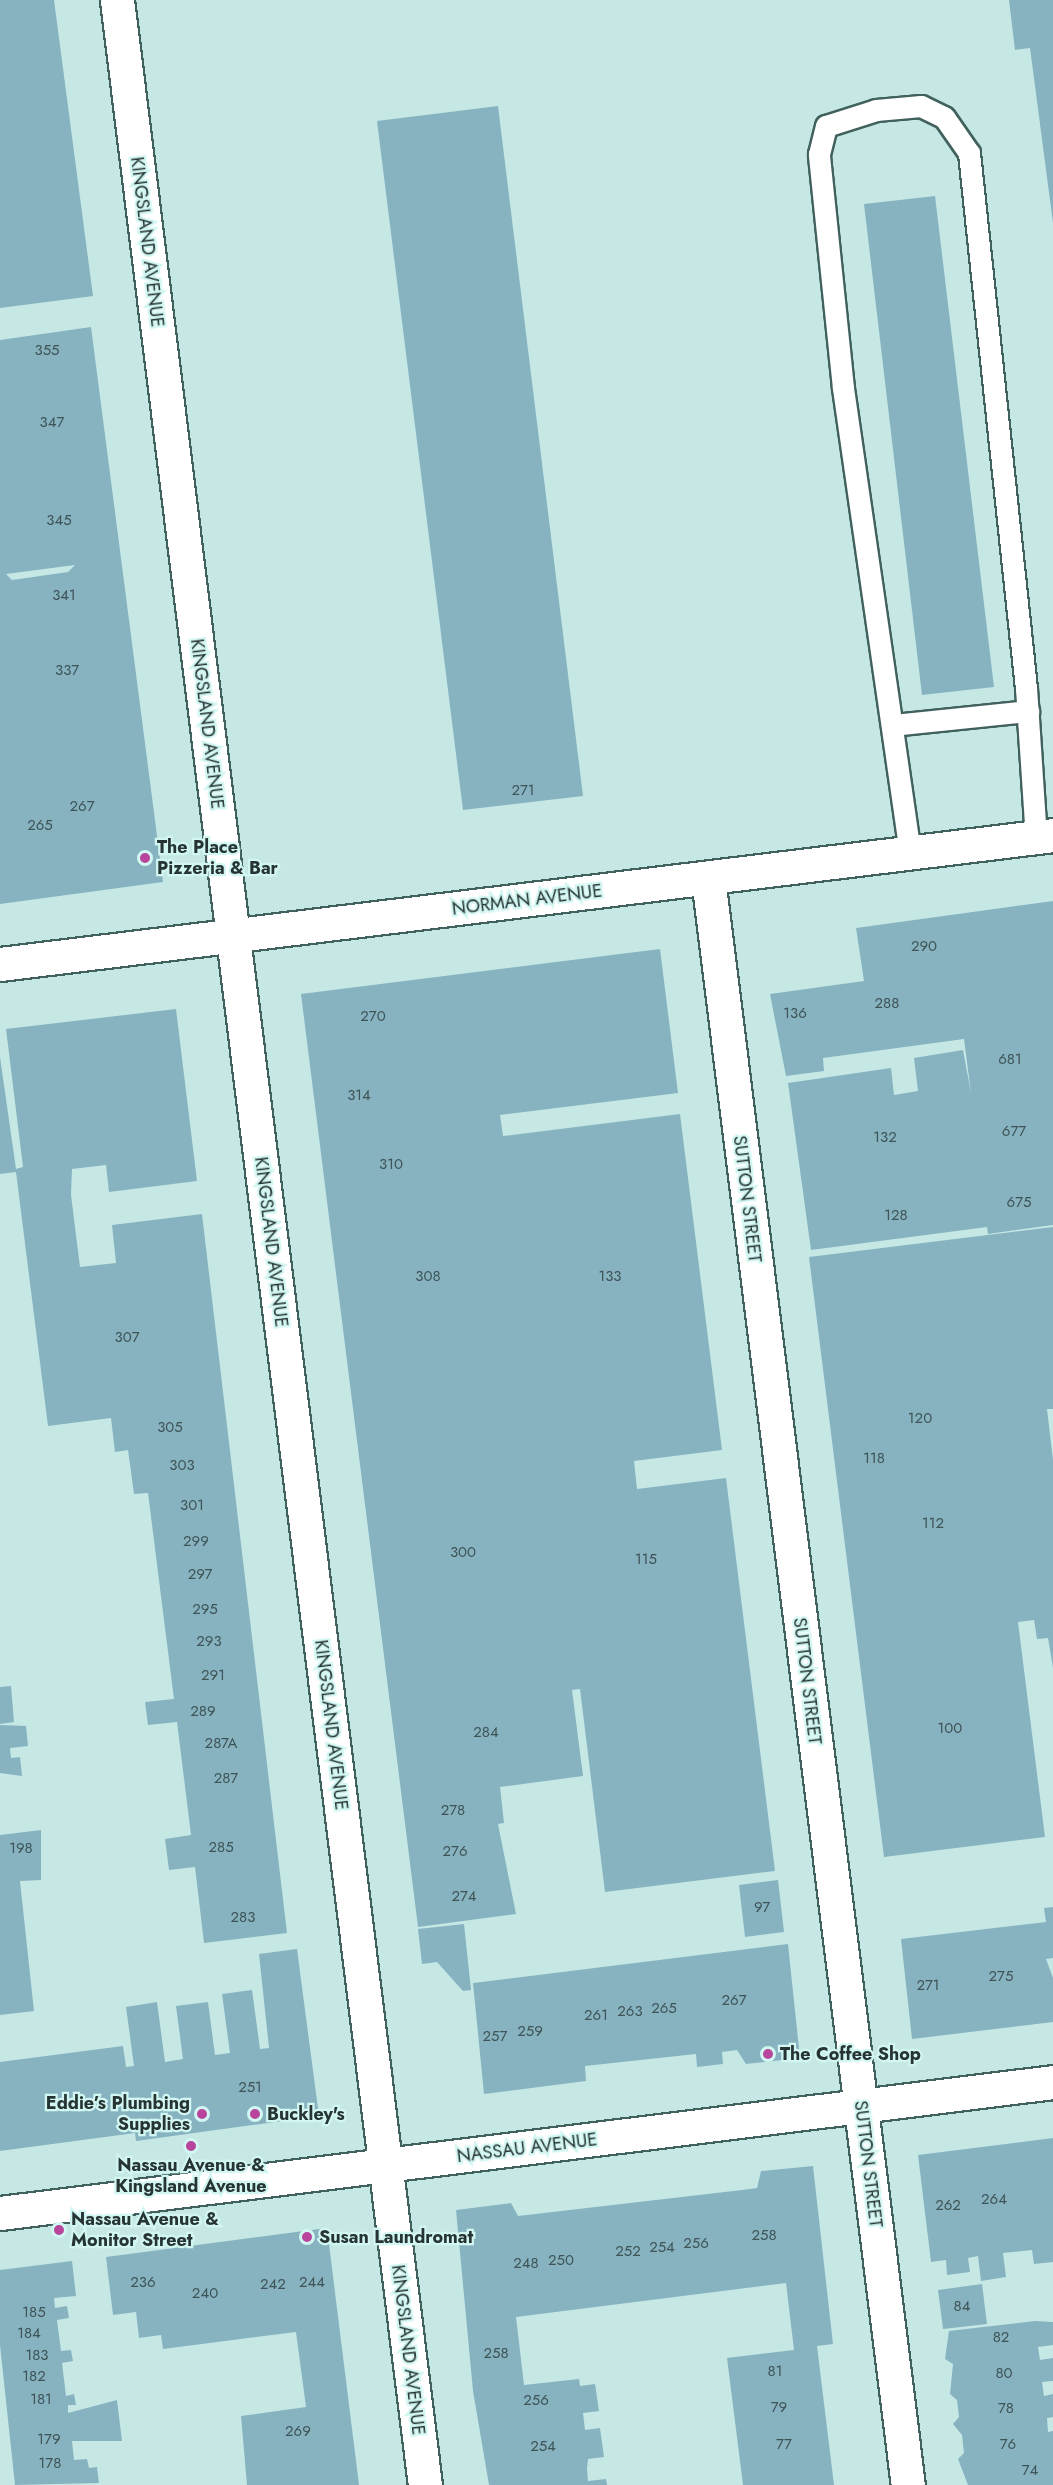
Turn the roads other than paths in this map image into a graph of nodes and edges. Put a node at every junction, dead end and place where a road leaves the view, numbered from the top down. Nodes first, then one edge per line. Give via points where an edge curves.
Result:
1 (117, 0) edge
2 (1028, 711) junction
3 (892, 725) junction
4 (1045, 836) edge
5 (910, 853) junction
6 (708, 878) junction
7 (233, 937) junction
8 (0, 964) edge
9 (1053, 2082) edge
10 (860, 2106) junction
11 (386, 2166) junction
12 (0, 2213) edge
13 (425, 2485) edge
14 (908, 2485) edge

1 - 7 street, KINGSLAND AVENUE
2 - 3 lane
2 - 3 lane via 969,153 944,117 921,106 876,110 826,126 819,154 843,388
2 - 4 lane
3 - 5 lane
4 - 5 street, NORMAN AVENUE
5 - 6 street, NORMAN AVENUE
6 - 7 street, NORMAN AVENUE
6 - 10 street, SUTTON STREET
7 - 8 street, NORMAN AVENUE
7 - 11 street, KINGSLAND AVENUE
9 - 10 street, NASSAU AVENUE
10 - 11 street, NASSAU AVENUE
10 - 14 street, SUTTON STREET
11 - 12 street, NASSAU AVENUE
11 - 13 street, KINGSLAND AVENUE

